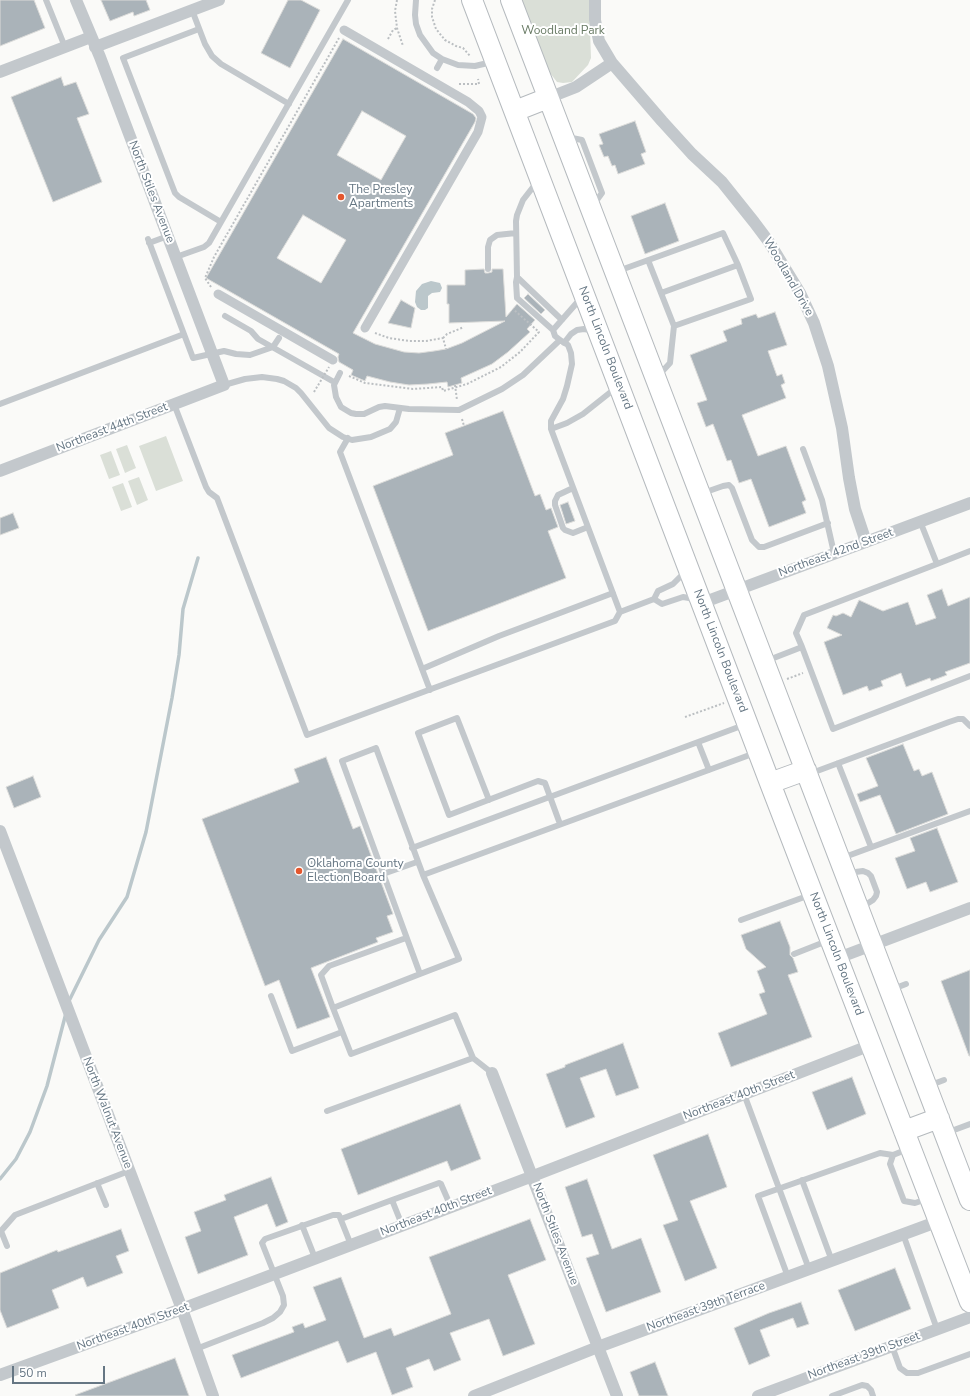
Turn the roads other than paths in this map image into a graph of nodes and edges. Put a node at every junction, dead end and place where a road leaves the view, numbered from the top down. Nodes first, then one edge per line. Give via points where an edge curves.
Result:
1 (46, 0) edge
2 (76, 0) edge
3 (219, 0) edge
4 (416, 0) edge
5 (472, 0) edge
6 (511, 0) edge
7 (595, 0) edge
8 (346, 1) edge
9 (192, 10) junction
10 (199, 29) junction
11 (344, 30) road end
12 (93, 42) junction
13 (65, 47) junction
14 (442, 59) junction
15 (496, 61) junction
16 (612, 63) junction
17 (437, 68) dead end
18 (0, 72) edge
19 (548, 98) junction
20 (289, 104) junction
21 (515, 110) junction
22 (540, 178) junction
23 (221, 222) junction
24 (516, 233) junction
25 (168, 236) junction
26 (176, 257) junction
27 (648, 260) junction
28 (738, 265) junction
29 (488, 269) dead end
30 (614, 272) junction
31 (517, 277) junction
32 (661, 293) junction
33 (218, 294) road end
34 (585, 294) junction
35 (224, 316) dead end
36 (562, 320) junction
37 (674, 326) junction
38 (365, 328) road end
39 (552, 330) junction
40 (599, 332) junction
41 (184, 334) junction
42 (279, 338) dead end
43 (562, 341) junction
44 (273, 347) junction
45 (212, 353) junction
46 (331, 363) road end
47 (340, 373) dead end
48 (656, 379) junction
49 (334, 382) junction
50 (224, 385) junction
51 (619, 385) junction
52 (0, 404) edge
53 (174, 404) junction
54 (400, 408) junction
55 (551, 429) junction
56 (348, 438) junction
57 (803, 449) dead end
58 (0, 471) edge
59 (573, 488) junction
60 (700, 494) junction
61 (970, 503) edge
62 (920, 521) junction
63 (828, 523) junction
64 (588, 527) junction
65 (866, 542) junction
66 (970, 552) edge
67 (834, 553) junction
68 (937, 564) junction
69 (689, 568) junction
70 (736, 590) junction
71 (613, 593) junction
72 (654, 599) junction
73 (702, 603) junction
74 (620, 612) junction
75 (802, 647) junction
76 (764, 661) junction
77 (422, 669) junction
78 (970, 676) edge
79 (430, 690) junction
80 (748, 723) junction
81 (970, 726) edge
82 (698, 742) junction
83 (759, 752) junction
84 (838, 763) junction
85 (709, 770) junction
86 (807, 773) junction
87 (770, 783) junction
88 (550, 798) junction
89 (489, 800) junction
90 (970, 810) edge
91 (560, 824) junction
92 (0, 831) edge
93 (871, 847) junction
94 (412, 848) junction
95 (417, 862) junction
96 (842, 866) junction
97 (383, 874) junction
98 (422, 875) junction
99 (813, 893) junction
100 (970, 908) edge
101 (741, 920) dead end
102 (406, 938) junction
103 (872, 945) junction
104 (834, 949) junction
105 (794, 954) dead end
106 (420, 974) junction
107 (271, 996) dead end
108 (333, 1008) junction
109 (342, 1032) junction
110 (871, 1045) junction
111 (472, 1058) junction
112 (492, 1073) joint
113 (744, 1094) junction
114 (327, 1111) dead end
115 (970, 1124) edge
116 (942, 1125) junction
117 (902, 1144) junction
118 (129, 1171) junction
119 (533, 1176) junction
120 (802, 1180) junction
121 (97, 1183) junction
122 (779, 1189) junction
123 (392, 1200) junction
124 (970, 1200) edge
125 (106, 1205) dead end
126 (451, 1207) junction
127 (341, 1220) junction
128 (939, 1221) junction
129 (402, 1225) junction
130 (302, 1226) junction
131 (903, 1234) junction
132 (351, 1244) junction
133 (7, 1246) dead end
134 (315, 1258) junction
135 (832, 1260) junction
136 (809, 1269) junction
137 (274, 1274) junction
138 (788, 1277) junction
139 (970, 1302) edge
140 (182, 1309) junction
141 (970, 1317) edge
142 (937, 1329) junction
143 (892, 1346) junction
144 (598, 1347) junction
145 (196, 1349) junction
146 (970, 1354) edge
147 (0, 1375) edge
148 (771, 1394) edge
149 (213, 1396) edge
150 (474, 1396) edge
151 (617, 1396) edge
152 (758, 1396) edge
153 (832, 1396) edge
154 (873, 1396) edge

1 - 13 lane
2 - 12 street, North Stiles Avenue
3 - 9 street
4 - 14 lane via 415,15 420,35 433,53
5 - 15 main road, North Lincoln Boulevard
6 - 19 main road
7 - 16 street, Woodland Drive via 599,41
8 - 20 lane
9 - 10 lane
9 - 12 street
10 - 20 lane via 208,50 216,60
10 - 23 lane via 123,58 176,195
11 - 38 street via 468,102 482,117 478,132
12 - 13 street
12 - 25 street, North Stiles Avenue
13 - 18 street
14 - 15 lane via 458,65 474,66
14 - 17 lane
15 - 21 main road, North Lincoln Boulevard
16 - 19 street via 576,87
16 - 65 street, Woodland Drive via 692,154 722,182 769,242 800,294 814,323 828,366 842,428 855,509
19 - 21 main road
19 - 30 main road
20 - 23 lane
21 - 22 main road, North Lincoln Boulevard
22 - 24 lane via 519,208
22 - 34 main road, North Lincoln Boulevard
23 - 26 lane via 207,245
24 - 29 lane via 497,235 490,240
24 - 31 lane
25 - 26 street, North Stiles Avenue
25 - 41 lane via 148,241
26 - 45 street, North Stiles Avenue
27 - 28 lane via 723,233
27 - 30 lane
27 - 32 lane
28 - 32 lane
28 - 37 lane via 751,299
30 - 48 main road
31 - 36 lane
31 - 39 lane via 517,298
32 - 37 lane
33 - 46 street
34 - 36 lane
34 - 40 main road, North Lincoln Boulevard
35 - 44 lane
36 - 39 lane
37 - 48 lane via 670,363
39 - 43 lane
40 - 43 lane via 577,330
40 - 51 main road, North Lincoln Boulevard
41 - 45 lane via 193,358
41 - 52 lane
42 - 44 lane
43 - 54 lane via 523,375 464,408
43 - 55 lane via 568,345 572,360 570,376 563,399 551,421
44 - 45 lane via 250,355 224,351
44 - 49 lane
45 - 50 street, North Stiles Avenue
47 - 49 lane
48 - 60 main road
49 - 54 lane via 338,402 343,409 351,413 364,414 383,406
50 - 53 street, Northeast 44th Street
50 - 56 lane via 245,379 277,378 296,388 329,428
51 - 55 lane via 583,414
51 - 69 main road, North Lincoln Boulevard
53 - 58 street, Northeast 44th Street
53 - 79 lane via 206,488 217,498 307,735
54 - 56 lane via 397,420 390,429 358,440
55 - 59 lane
56 - 77 lane via 340,452
57 - 63 lane
59 - 64 lane
59 - 64 lane via 558,495 555,501 563,528 573,533
60 - 63 lane via 728,485 732,488 752,540 759,547
60 - 70 main road
61 - 62 street, Northeast 42nd Street
62 - 65 street, Northeast 42nd Street
62 - 68 lane
63 - 67 lane
64 - 71 lane
65 - 67 street, Northeast 42nd Street
66 - 68 lane
67 - 70 street, Northeast 42nd Street
68 - 75 lane via 804,615 796,633
69 - 72 lane via 674,584 658,590
69 - 73 main road, North Lincoln Boulevard
70 - 73 street, Northeast 42nd Street
70 - 76 main road
71 - 74 lane
71 - 77 lane via 499,636
72 - 73 lane via 662,604 683,598
72 - 74 lane
73 - 80 main road, North Lincoln Boulevard
74 - 79 lane via 615,620
75 - 76 lane
75 - 78 lane via 833,728
76 - 86 main road
77 - 79 lane
80 - 82 lane
80 - 83 main road, North Lincoln Boulevard
81 - 84 lane via 958,719
82 - 85 lane
82 - 88 lane
83 - 85 lane
83 - 87 main road, North Lincoln Boulevard
84 - 86 lane
84 - 93 lane
85 - 91 lane
86 - 87 main road
86 - 96 main road
87 - 99 main road, North Lincoln Boulevard
88 - 89 lane via 544,783 538,782
88 - 91 lane
88 - 94 lane
89 - 89 lane via 449,815 418,733 457,718
90 - 93 lane
91 - 98 lane
92 - 118 street, North Walnut Avenue
93 - 96 lane
94 - 95 lane
94 - 97 lane via 376,748 342,762
95 - 97 lane
95 - 98 lane
96 - 103 main road
97 - 102 lane
98 - 106 lane via 459,959
99 - 101 lane
99 - 104 main road, North Lincoln Boulevard
100 - 103 street
102 - 106 lane
102 - 108 lane via 329,966 321,975
103 - 104 street
103 - 116 main road via 898,987 935,1083
104 - 105 lane
104 - 110 main road, North Lincoln Boulevard
106 - 108 lane
107 - 109 lane via 292,1051
108 - 109 lane
109 - 111 lane via 351,1054 455,1015
110 - 113 street, Northeast 40th Street
110 - 117 main road, North Lincoln Boulevard
111 - 112 lane
111 - 114 lane
112 - 119 street, North Stiles Avenue
113 - 119 street, Northeast 40th Street
113 - 122 lane
115 - 116 lane
116 - 117 main road
116 - 124 main road
117 - 120 lane
117 - 128 main road, North Lincoln Boulevard
118 - 121 lane
118 - 140 street, North Walnut Avenue
119 - 126 street, Northeast 40th Street
119 - 144 street, North Stiles Avenue
120 - 122 lane
120 - 135 lane
121 - 125 lane
121 - 133 lane via 15,1215 1,1231
122 - 136 lane
122 - 138 lane via 758,1196
123 - 126 lane via 439,1183
123 - 127 lane
123 - 129 lane
126 - 129 street, Northeast 40th Street
127 - 130 lane via 339,1216 333,1215
127 - 132 lane
128 - 131 street, Northeast 39th Terrace
128 - 139 main road, North Lincoln Boulevard
129 - 132 street, Northeast 40th Street
130 - 134 lane
130 - 137 lane via 265,1239 262,1243
131 - 135 street, Northeast 39th Terrace
131 - 142 lane
132 - 134 street, Northeast 40th Street
134 - 137 street, Northeast 40th Street
135 - 136 street, Northeast 39th Terrace
136 - 138 street, Northeast 39th Terrace
137 - 140 street, Northeast 40th Street
137 - 145 lane via 283,1296 284,1305 280,1312 263,1323
138 - 144 street, Northeast 39th Terrace
140 - 145 street, North Walnut Avenue
140 - 147 street, Northeast 40th Street
141 - 142 street, Northeast 39th Street
142 - 143 street, Northeast 39th Street
143 - 146 lane via 900,1368 907,1373 918,1373
143 - 148 street, Northeast 39th Street
144 - 150 street, Northeast 39th Terrace
144 - 151 street, North Stiles Avenue
145 - 149 street, North Walnut Avenue
148 - 152 street, Northeast 39th Street
153 - 154 lane via 862,1385 867,1386

